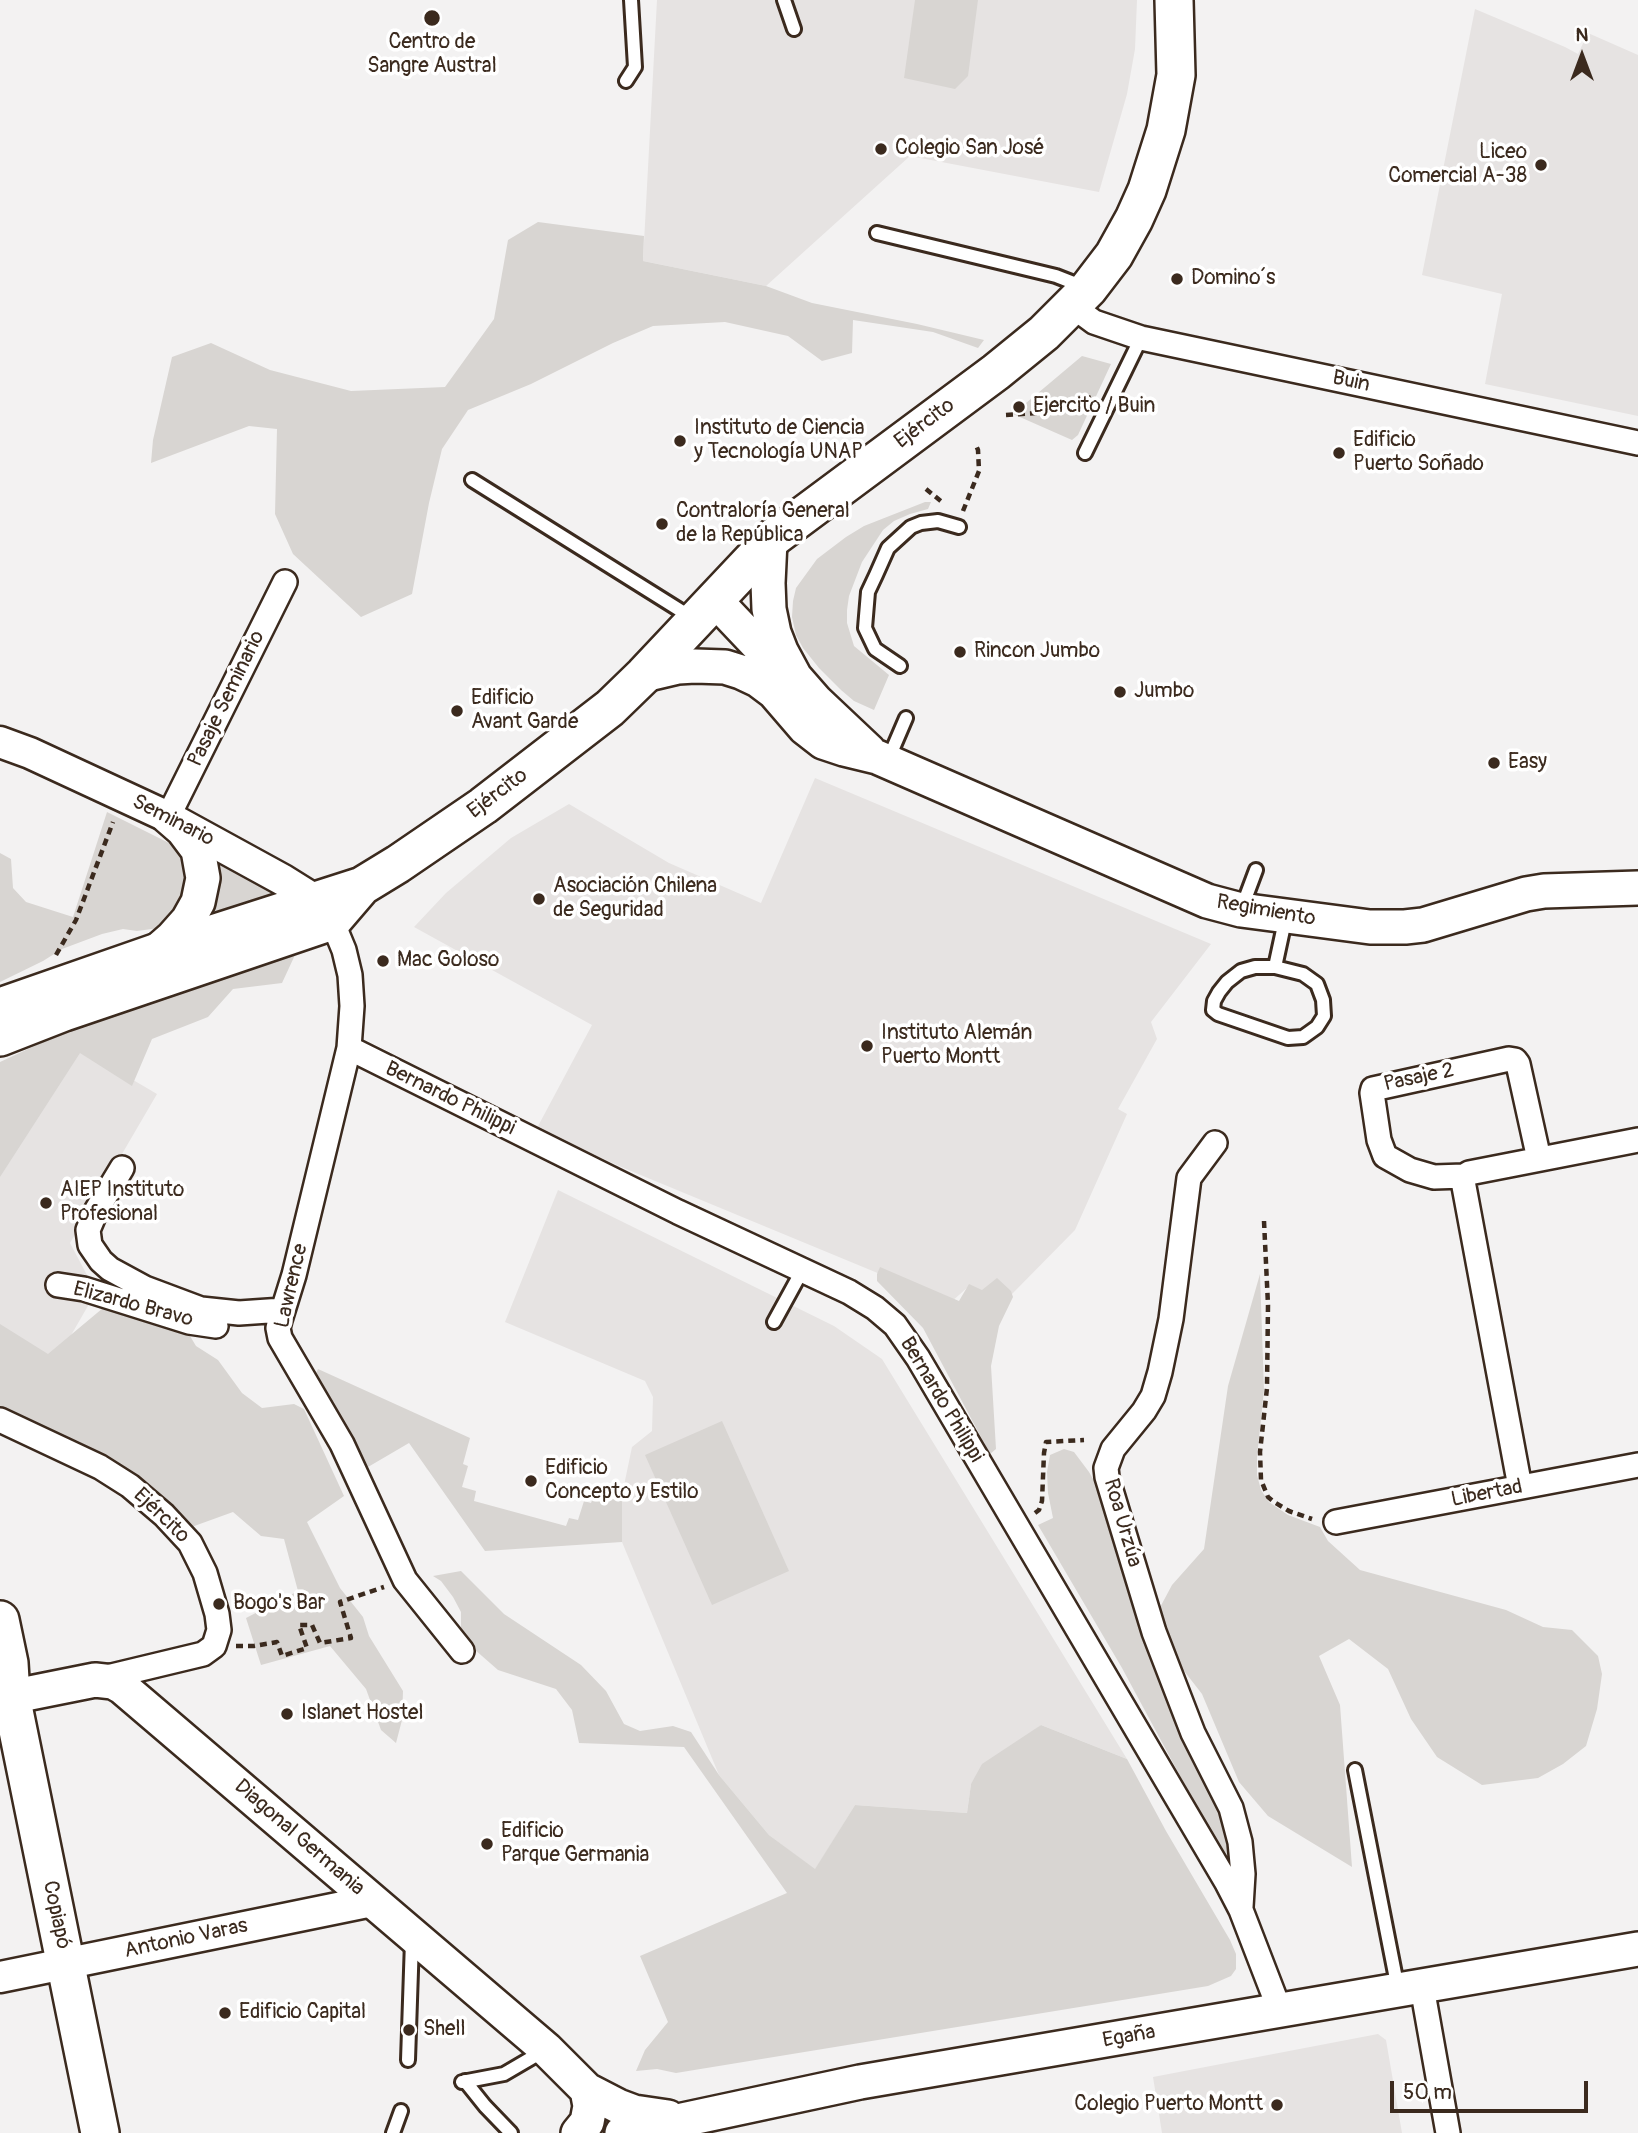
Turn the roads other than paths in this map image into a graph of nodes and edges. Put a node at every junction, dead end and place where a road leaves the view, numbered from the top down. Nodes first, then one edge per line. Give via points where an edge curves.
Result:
1 (631, 0) edge
2 (784, 0) edge
3 (1174, 0) edge
4 (794, 29) dead end
5 (626, 81) dead end
6 (877, 233) dead end
7 (1080, 297) junction
8 (1141, 338) junction
9 (1638, 443) edge
10 (1085, 453) dead end
11 (472, 480) dead end
12 (958, 527) road end
13 (770, 541) junction
14 (285, 582) dead end
15 (705, 610) junction
16 (900, 666) dead end
17 (644, 675) junction
18 (795, 677) junction
19 (906, 718) dead end
20 (0, 742) edge
21 (882, 760) junction
22 (169, 817) junction
23 (1256, 870) dead end
24 (1638, 888) edge
25 (1241, 910) junction
26 (324, 911) junction
27 (1286, 916) junction
28 (156, 953) junction
29 (1275, 967) junction
30 (0, 1007) edge
31 (0, 1037) edge
32 (349, 1048) junction
33 (1638, 1140) edge
34 (1215, 1143) dead end
35 (1539, 1159) junction
36 (122, 1168) dead end
37 (1464, 1176) junction
38 (803, 1269) junction
39 (58, 1285) dead end
40 (283, 1310) junction
41 (774, 1322) dead end
42 (0, 1419) edge
43 (1638, 1465) edge
44 (1520, 1487) junction
45 (1336, 1522) dead end
46 (0, 1620) edge
47 (462, 1651) dead end
48 (95, 1680) junction
49 (4, 1693) edge
50 (1355, 1770) dead end
51 (372, 1901) junction
52 (1241, 1910) junction
53 (412, 1936) junction
54 (1638, 1949) edge
55 (66, 1964) junction
56 (0, 1978) edge
57 (1410, 1989) junction
58 (1280, 2011) junction
59 (554, 2057) junction
60 (408, 2060) dead end
61 (587, 2090) junction
62 (751, 2104) junction
63 (401, 2111) dead end
64 (694, 2117) junction
65 (100, 2133) edge
66 (393, 2133) edge
67 (511, 2133) edge
68 (578, 2133) edge
69 (622, 2133) edge
70 (1448, 2133) edge

1 - 5 lane via 635,67
2 - 4 lane
3 - 7 main road, Ejército via 1176,75 1166,130 1134,219 1114,255
6 - 7 lane via 1056,276
7 - 8 street, Buin via 1094,322
7 - 13 main road, Ejército via 996,372
8 - 9 street, Buin
8 - 10 lane
11 - 15 lane
12 - 16 lane via 930,521 911,527 888,548 872,583 865,611 868,639 874,649
13 - 15 main road, Ejército
13 - 18 main road, Regimiento via 769,609 774,633
14 - 22 street, Pasaje Seminario
15 - 17 main road, Ejército
15 - 18 main road, Regimiento
17 - 21 main road, Regimiento via 695,666 741,672 774,692 805,728 823,741
17 - 26 main road, Ejército via 610,708 483,806
18 - 21 main road, Regimiento via 835,720
19 - 21 lane
20 - 22 street, Seminario
21 - 25 main road, Regimiento via 1207,901
22 - 26 street, Seminario
22 - 28 main road via 198,850 203,878 188,920
23 - 25 lane
24 - 27 main road, Regimiento via 1526,894 1405,928
25 - 27 main road, Regimiento
26 - 28 main road
26 - 31 main road
26 - 32 street, Lawrence via 344,950 350,975
27 - 29 lane
28 - 30 main road
29 - 29 lane via 1241,971 1219,992 1213,1010 1288,1038 1303,1037 1324,1016 1317,984 1303,974
32 - 38 street, Bernardo Philippi
32 - 40 street, Lawrence
33 - 35 street
34 - 52 street, Roa Urzúa via 1189,1178 1171,1319 1153,1396 1113,1449 1106,1468 1154,1632 1193,1733 1231,1808 1240,1842
35 - 37 street
35 - 37 street, Pasaje 2 via 1515,1060 1373,1089 1385,1156 1433,1177
36 - 40 street, Elizardo Bravo via 88,1230 90,1245 110,1269 201,1309 239,1313
37 - 44 street
38 - 41 lane
38 - 52 street, Bernardo Philippi via 864,1300 907,1340
39 - 40 street, Elizardo Bravo via 212,1326 249,1323
40 - 47 street, Lawrence via 280,1338 342,1444 405,1580
42 - 48 street, Ejército via 130,1486 190,1544 205,1573 219,1630 214,1646 203,1654
43 - 44 street, Libertad
44 - 45 street, Libertad
46 - 49 main road via 9,1663
48 - 49 main road
48 - 51 main road, Diagonal Germania via 122,1687
49 - 55 main road, Copiapó
50 - 57 lane
51 - 53 main road, Diagonal Germania
51 - 55 street, Antonio Varas
52 - 58 street, Bernardo Philippi
53 - 59 main road, Diagonal Germania
53 - 60 lane
54 - 57 main road, Egaña
55 - 56 street, Antonio Varas
55 - 65 main road, Copiapó
57 - 58 main road, Egaña
57 - 70 street
58 - 62 main road, Egaña
59 - 61 main road, Diagonal Germania
59 - 62 main road, Diagonal Germania via 600,2082 637,2094 681,2102
59 - 67 lane via 463,2082
61 - 64 main road, Diagonal Germania via 634,2112
61 - 68 main road via 587,2122
62 - 64 main road, Egaña
63 - 66 lane
64 - 69 main road, Egaña

